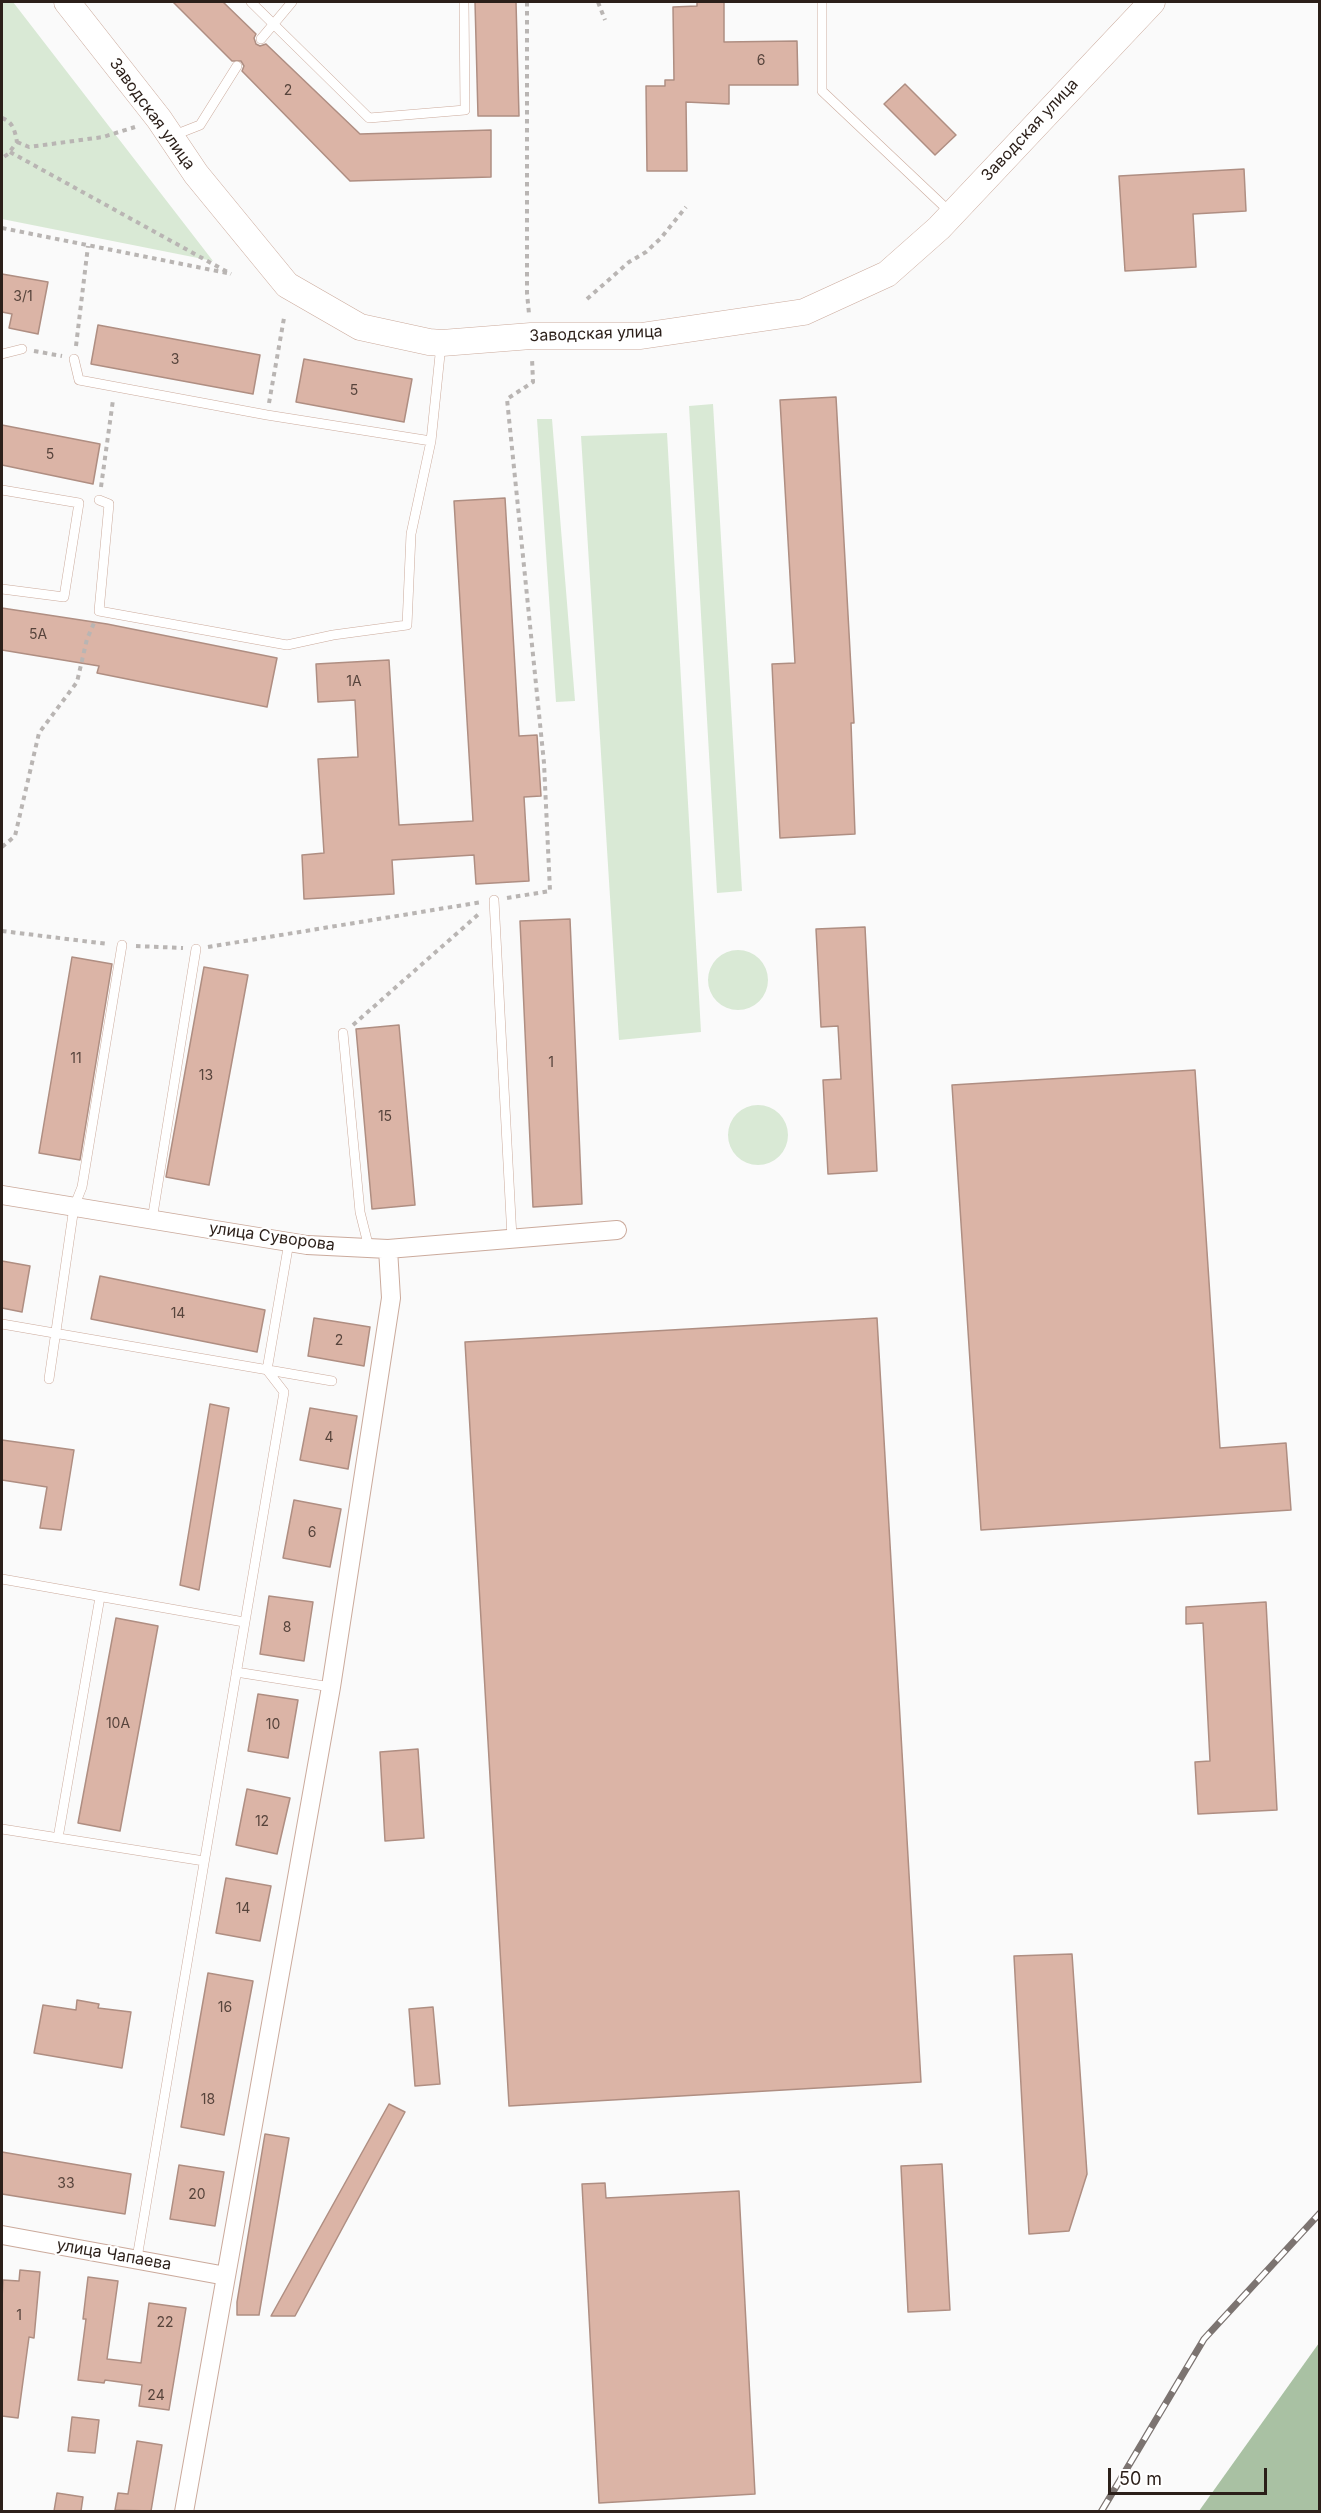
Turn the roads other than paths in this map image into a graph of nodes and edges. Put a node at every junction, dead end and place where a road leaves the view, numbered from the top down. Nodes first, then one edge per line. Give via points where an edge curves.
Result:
1 (67, 2) edge
2 (251, 2) edge
3 (292, 2) edge
4 (464, 2) edge
5 (822, 2) edge
6 (1152, 2) edge
7 (274, 25) junction
8 (261, 39) dead end
9 (237, 66) dead end
10 (164, 128) junction
11 (952, 214) junction
12 (442, 343) junction
13 (22, 349) road end
14 (2, 354) edge
15 (74, 359) road end
16 (431, 441) junction
17 (2, 490) edge
18 (99, 500) road end
19 (2, 589) edge
20 (495, 900) road end
21 (122, 945) road end
22 (196, 949) road end
23 (343, 1033) road end
24 (2, 1195) edge
25 (74, 1207) junction
26 (152, 1220) junction
27 (617, 1230) dead end
28 (512, 1238) junction
29 (289, 1242) junction
30 (369, 1248) junction
31 (388, 1249) junction
32 (2, 1324) edge
33 (54, 1333) junction
34 (267, 1370) junction
35 (49, 1379) dead end
36 (332, 1381) dead end
37 (2, 1579) edge
38 (100, 1597) junction
39 (244, 1622) junction
40 (236, 1672) junction
41 (331, 1687) junction
42 (2, 1829) edge
43 (58, 1838) junction
44 (204, 1861) junction
45 (2, 2235) edge
46 (137, 2258) junction
47 (226, 2276) junction
48 (184, 2511) edge

1 - 10 main road, Заводская улица
2 - 7 lane
3 - 7 lane
4 - 7 lane via 465,110 369,118
5 - 11 lane via 822,91
6 - 11 main road, Заводская улица
7 - 8 lane
9 - 10 lane via 200,125
10 - 12 main road, Заводская улица via 196,174 287,285 360,327
11 - 12 main road, Заводская улица via 887,274 804,312 641,336 531,336
12 - 16 lane
13 - 14 lane
15 - 16 lane via 78,380
16 - 18 lane via 411,534 407,625 287,645 99,611 109,504
17 - 19 lane via 78,502 64,597
20 - 28 lane
21 - 25 lane via 82,1186
22 - 26 lane
23 - 30 lane via 360,1212
24 - 25 street, улица Суворова
25 - 26 street, улица Суворова
25 - 33 lane
26 - 29 street, улица Суворова
27 - 28 street, улица Суворова
28 - 31 street, улица Суворова
29 - 30 street, улица Суворова
29 - 34 lane
30 - 31 street, улица Суворова
31 - 41 street via 391,1298
32 - 33 lane
33 - 34 lane
33 - 35 lane
34 - 36 lane
34 - 39 lane via 284,1392
37 - 38 lane
38 - 39 lane
38 - 43 lane
39 - 40 lane
40 - 41 lane
40 - 44 lane
41 - 47 street
42 - 43 lane
43 - 44 lane
44 - 46 lane
45 - 46 street, улица Чапаева
46 - 47 street, улица Чапаева
47 - 48 street

